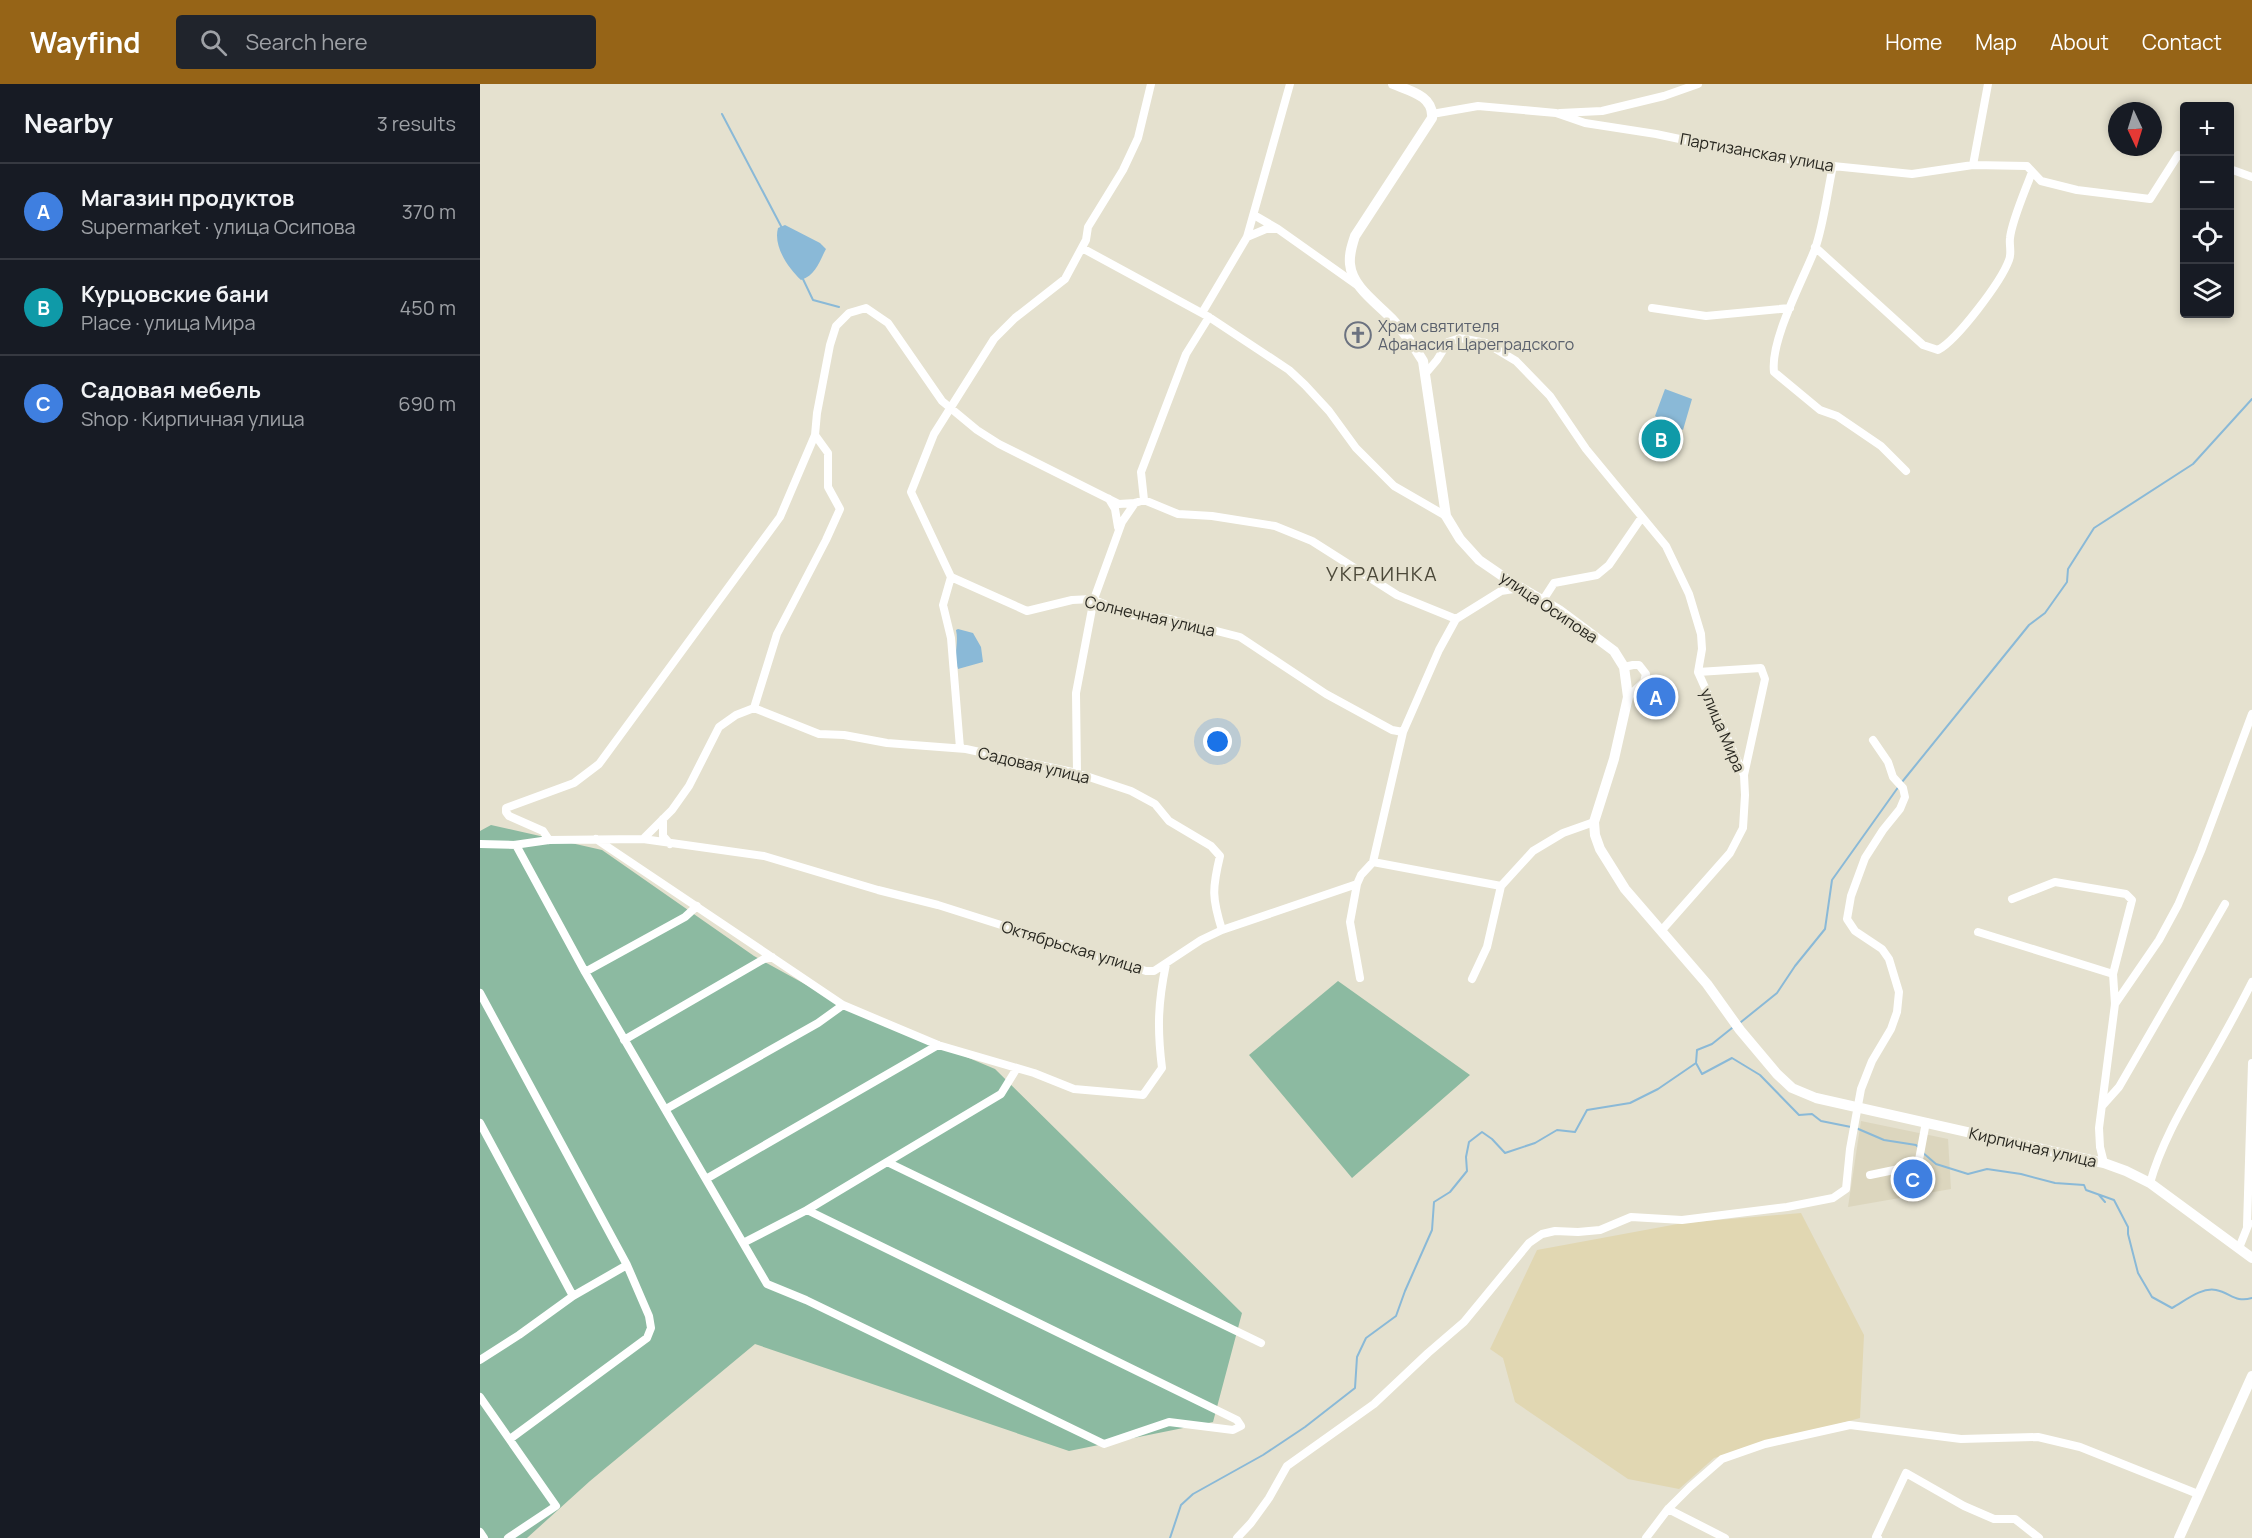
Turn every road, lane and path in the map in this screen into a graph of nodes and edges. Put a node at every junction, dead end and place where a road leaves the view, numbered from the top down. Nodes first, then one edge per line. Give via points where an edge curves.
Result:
1 (1151, 84) edge
2 (1290, 84) edge
3 (1393, 84) edge
4 (1698, 84) edge
5 (1988, 84) edge
6 (1556, 113) junction
7 (1432, 114) junction
8 (2181, 156) edge
9 (1973, 165) junction
10 (1833, 166) junction
11 (2032, 172) junction
12 (2234, 172) edge
13 (2252, 177) edge
14 (1254, 216) junction
15 (1278, 229) junction
16 (1247, 237) junction
17 (1815, 246) junction
18 (1082, 248) junction
19 (1364, 291) junction
20 (1652, 308) dead end
21 (1790, 308) junction
22 (1206, 315) junction
23 (1426, 374) junction
24 (951, 408) junction
25 (815, 435) junction
26 (1906, 471) dead end
27 (1109, 499) junction
28 (1144, 500) junction
29 (1135, 503) junction
30 (1446, 516) junction
31 (1642, 517) junction
32 (1118, 531) junction
33 (951, 577) junction
34 (1520, 588) junction
35 (1092, 599) junction
36 (1543, 600) junction
37 (1456, 619) junction
38 (1624, 667) junction
39 (1698, 672) junction
40 (1628, 697) junction
41 (754, 708) junction
42 (2252, 714) edge
43 (1403, 732) junction
44 (1873, 740) dead end
45 (960, 748) junction
46 (1077, 773) junction
47 (1744, 775) junction
48 (663, 819) junction
49 (1594, 822) junction
50 (596, 839) junction
51 (643, 839) junction
52 (549, 840) junction
53 (480, 844) edge
54 (670, 844) junction
55 (514, 845) junction
56 (1373, 862) junction
57 (1357, 884) junction
58 (1501, 886) junction
59 (2012, 899) dead end
60 (2225, 904) dead end
61 (697, 906) junction
62 (1222, 930) junction
63 (1662, 930) junction
64 (1978, 932) dead end
65 (772, 957) junction
66 (1166, 964) junction
67 (585, 972) junction
68 (2113, 974) junction
69 (1360, 978) dead end
70 (1472, 979) dead end
71 (2252, 982) edge
72 (480, 993) edge
73 (2115, 1004) junction
74 (843, 1005) junction
75 (624, 1040) junction
76 (938, 1045) junction
77 (2252, 1063) edge
78 (1017, 1068) junction
79 (1859, 1106) junction
80 (2102, 1106) junction
81 (666, 1109) junction
82 (1926, 1122) junction
83 (480, 1123) edge
84 (887, 1162) junction
85 (2104, 1163) junction
86 (1870, 1175) dead end
87 (706, 1179) junction
88 (2150, 1183) junction
89 (807, 1210) junction
90 (2252, 1216) edge
91 (2247, 1226) junction
92 (743, 1243) junction
93 (2240, 1248) junction
94 (2252, 1258) edge
95 (627, 1265) junction
96 (573, 1296) junction
97 (1261, 1343) dead end
98 (480, 1360) edge
99 (2252, 1376) edge
100 (480, 1396) edge
101 (510, 1438) junction
102 (2198, 1494) junction
103 (1668, 1509) junction
104 (480, 1532) edge
105 (484, 1538) edge
106 (508, 1538) edge
107 (1237, 1538) edge
108 (1646, 1538) edge
109 (1725, 1538) edge
110 (1878, 1538) edge
111 (2038, 1538) edge
112 (2179, 1538) edge

1 - 18 street via 1138,138 1088,227
2 - 14 street
3 - 7 main road via 1429,102
4 - 6 street via 1602,111
5 - 9 street
6 - 7 street, Партизанская улица via 1478,106
6 - 10 street, Партизанская улица via 1585,123
7 - 19 main road, улица Осипова via 1430,123 1355,236 1349,262
8 - 11 street, Партизанская улица via 2178,155 2150,199 2077,190 2041,181
9 - 10 street, Партизанская улица via 1912,174
9 - 11 street, Партизанская улица via 2027,166
10 - 17 street
11 - 17 street via 2010,238 2011,257 2004,271 1964,326 1938,350 1923,345
12 - 13 street
14 - 15 street
14 - 16 street
15 - 16 street via 1266,228
15 - 19 street
16 - 22 street
17 - 21 street
18 - 22 street
18 - 24 street via 1065,279 994,339
19 - 23 main road, улица Осипова via 1415,347
20 - 21 street via 1706,316
21 - 26 street via 1772,360 1774,372 1820,410 1837,416 1881,446
22 - 28 street via 1186,354 1140,472
22 - 30 street via 1289,370 1394,486
23 - 30 main road, улица Осипова
23 - 31 street, улица Мира via 1448,342 1460,338 1486,343 1516,361 1550,396 1586,449
24 - 25 street via 942,401 888,323 866,308 849,313 836,326
24 - 27 street via 999,444
24 - 33 street via 934,434 910,492
25 - 41 street via 828,453 828,487 840,509 777,634
25 - 52 street via 780,517 600,764 574,783 506,808 509,816 543,831
27 - 29 street via 1119,504
27 - 32 street
28 - 29 street
28 - 37 street via 1178,514 1275,526 1312,542 1397,595
29 - 32 street
30 - 34 main road, улица Осипова via 1479,560
31 - 36 street via 1609,565 1597,575 1554,583
31 - 39 street, улица Мира via 1666,546 1689,594 1701,634
32 - 35 street
33 - 35 street, Солнечная улица via 1027,611
33 - 45 street via 943,605 951,638
34 - 36 main road, улица Осипова
34 - 37 street via 1502,591
35 - 43 street, Солнечная улица via 1130,615 1166,618 1240,637 1326,694 1392,730
35 - 46 street via 1076,693
36 - 38 main road, улица Осипова via 1614,651
37 - 43 street
38 - 40 main road
38 - 40 street via 1639,666 1646,674 1644,682
39 - 47 street, улица Мира
39 - 47 street via 1761,668 1765,679
40 - 49 main road
41 - 45 street, Садовая улица via 819,734
41 - 48 street via 719,727 689,786
42 - 73 street via 2178,905
43 - 56 street
44 - 79 street via 1905,797 1865,858 1847,919 1855,931 1882,949 1899,992 1895,1020 1869,1068
45 - 46 street, Садовая улица
46 - 62 street, Садовая улица via 1131,791 1155,804 1169,821 1211,846 1220,856 1213,887
47 - 63 street, улица Мира via 1743,828 1731,853
48 - 51 street
48 - 54 street via 663,836
49 - 58 street via 1563,832 1533,851
49 - 63 main road via 1600,849 1611,868
50 - 51 street, Октябрьская улица
50 - 52 street, Октябрьская улица
50 - 61 street
51 - 54 street, Октябрьская улица
52 - 55 street, Октябрьская улица
53 - 55 street, Октябрьская улица
54 - 66 street, Октябрьская улица via 764,856 938,904 1146,971
55 - 67 street
56 - 57 street
56 - 58 street
57 - 62 street, Октябрьская улица
57 - 69 street via 1350,922
58 - 70 street via 1487,947
59 - 68 street via 2055,882 2126,894 2132,900
60 - 80 street via 2119,1087
61 - 65 street
61 - 67 street via 685,917
62 - 66 street, Октябрьская улица
63 - 79 main road, Кирпичная улица via 1740,1030 1792,1088 1804,1095
64 - 68 street
65 - 74 street
65 - 75 street
66 - 78 street via 1159,999 1162,1068 1143,1095 1074,1089
67 - 75 street
68 - 73 street
71 - 88 street via 2174,1123
72 - 95 street
73 - 80 street
74 - 76 street
74 - 81 street
75 - 81 street
76 - 78 street
76 - 87 street
77 - 91 street
78 - 84 street via 1001,1094
79 - 82 main road, Кирпичная улица
79 - 107 street via 1847,1183 1838,1196 1787,1207 1682,1220 1631,1217 1600,1230 1542,1234 1529,1243 1464,1322 1388,1392 1287,1466 1263,1507
80 - 85 street via 2099,1128
81 - 87 street
82 - 85 main road, Кирпичная улица
82 - 86 street via 1918,1165
83 - 96 street
84 - 89 street
84 - 97 street
85 - 88 main road, Кирпичная улица
87 - 92 street
88 - 93 main road, Кирпичная улица
89 - 92 street
89 - 92 street via 1237,1420 1241,1426 1233,1430 1169,1422 1104,1444 767,1284
90 - 91 street
91 - 93 street
93 - 94 main road, Кирпичная улица
95 - 96 street
95 - 101 street via 649,1316 651,1328 647,1338
96 - 98 street
99 - 102 main road
100 - 101 street
101 - 106 street via 556,1506
102 - 103 street via 2080,1447 2038,1437 1961,1439 1850,1425 1765,1444 1722,1459
102 - 112 main road
103 - 108 street
103 - 109 street
104 - 105 street
110 - 111 street via 1906,1473 1994,1519 2014,1519

